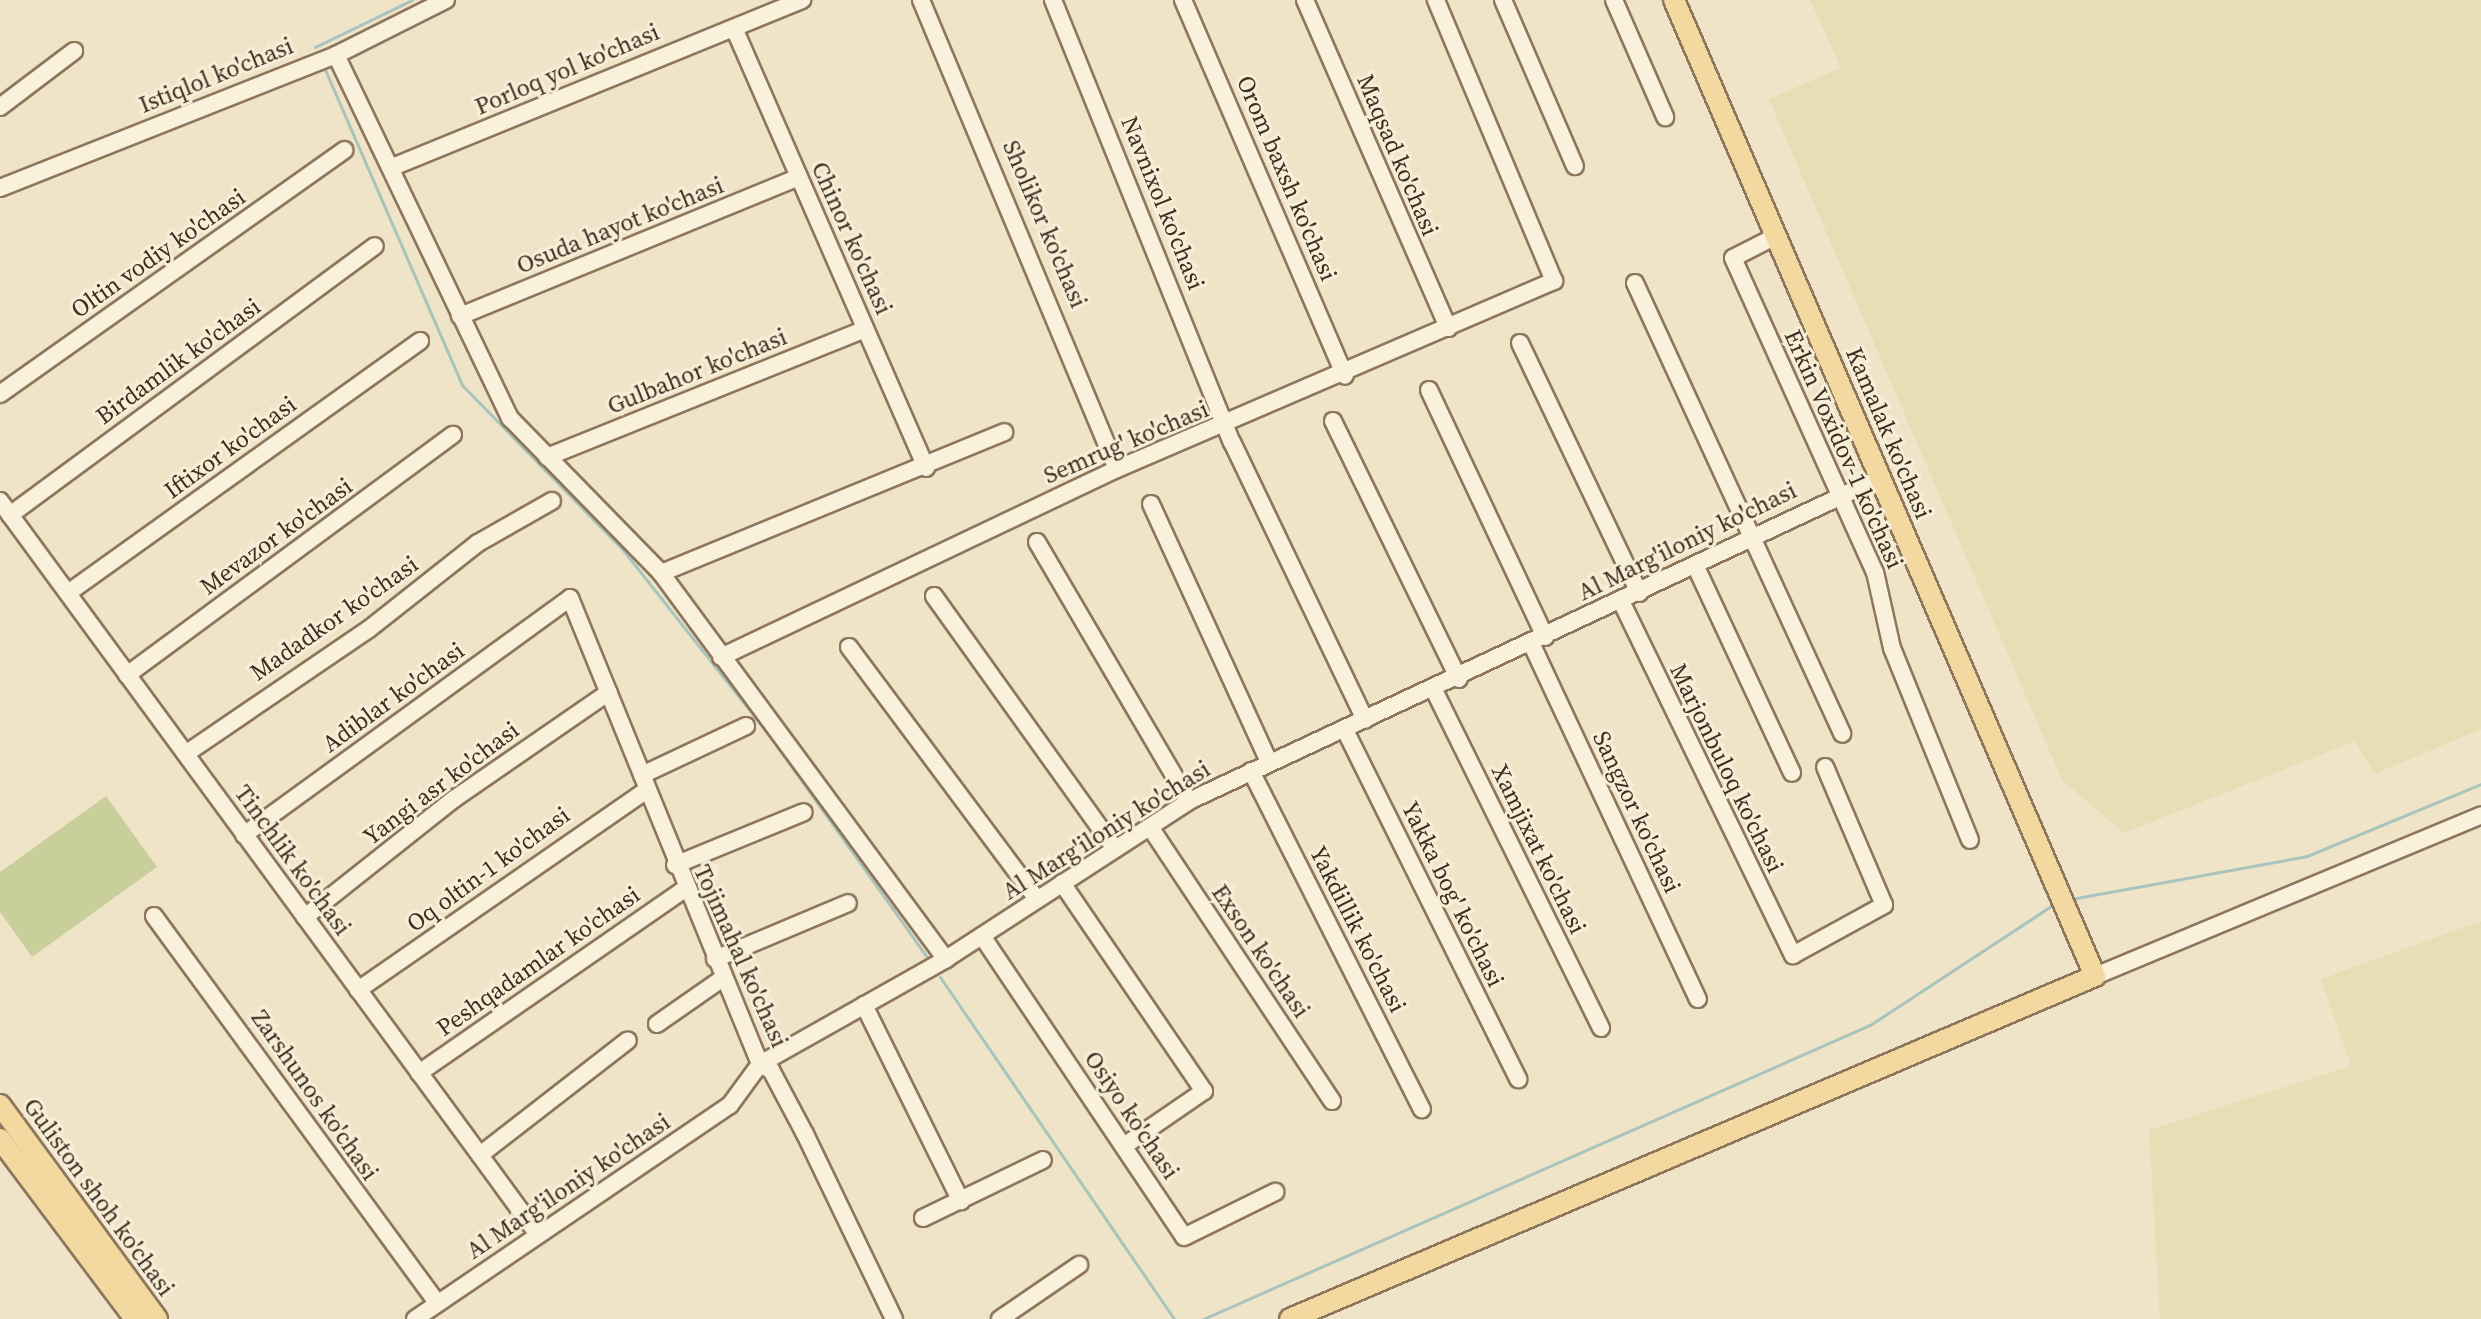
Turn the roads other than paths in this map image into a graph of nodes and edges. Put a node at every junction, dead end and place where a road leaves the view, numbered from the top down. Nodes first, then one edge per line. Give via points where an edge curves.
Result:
1 (446, 0) edge
2 (802, 0) edge
3 (921, 0) edge
4 (1053, 0) edge
5 (1183, 0) edge
6 (1305, 0) edge
7 (1436, 0) edge
8 (1503, 0) edge
9 (1614, 0) edge
10 (1674, 0) edge
11 (734, 28) junction
12 (74, 51) dead end
13 (336, 55) junction
14 (0, 107) edge
15 (1665, 117) dead end
16 (344, 150) dead end
17 (395, 166) junction
18 (1575, 166) dead end
19 (799, 177) junction
20 (0, 188) edge
21 (1776, 236) junction
22 (375, 246) dead end
23 (1635, 283) dead end
24 (460, 316) junction
25 (1448, 328) junction
26 (865, 329) junction
27 (420, 341) dead end
28 (1520, 343) dead end
29 (1345, 376) junction
30 (1429, 390) dead end
31 (0, 394) edge
32 (1333, 421) dead end
33 (1229, 424) junction
34 (1004, 432) dead end
35 (453, 435) dead end
36 (547, 457) junction
37 (926, 468) junction
38 (1117, 469) junction
39 (1880, 478) junction
40 (1839, 494) junction
41 (552, 501) dead end
42 (1151, 504) dead end
43 (5, 508) edge
44 (1749, 537) junction
45 (1037, 542) dead end
46 (1696, 567) junction
47 (661, 573) junction
48 (68, 593) junction
49 (1639, 593) junction
50 (934, 596) dead end
51 (570, 598) joint
52 (1621, 601) junction
53 (1538, 641) junction
54 (849, 647) dead end
55 (721, 657) junction
56 (127, 675) junction
57 (1459, 679) junction
58 (1434, 690) junction
59 (609, 692) junction
60 (1365, 720) junction
61 (746, 726) dead end
62 (1345, 730) junction
63 (1842, 734) dead end
64 (187, 753) junction
65 (1269, 762) junction
66 (1825, 767) dead end
67 (1251, 771) junction
68 (1792, 773) dead end
69 (644, 783) junction
70 (1189, 801) junction
71 (804, 812) dead end
72 (2481, 815) edge
73 (1150, 827) junction
74 (244, 835) junction
75 (1970, 840) dead end
76 (1115, 849) junction
77 (675, 865) junction
78 (1062, 883) junction
79 (685, 889) junction
80 (1037, 899) junction
81 (848, 903) dead end
82 (154, 916) dead end
83 (305, 917) junction
84 (982, 936) junction
85 (715, 959) junction
86 (946, 959) junction
87 (2095, 976) junction
88 (723, 978) junction
89 (358, 990) junction
90 (1698, 999) dead end
91 (864, 1005) junction
92 (657, 1024) dead end
93 (1601, 1028) dead end
94 (628, 1040) dead end
95 (760, 1064) junction
96 (419, 1073) junction
97 (1518, 1079) dead end
98 (1332, 1101) dead end
99 (0, 1105) edge
100 (1422, 1109) dead end
101 (0, 1139) edge
102 (1124, 1146) junction
103 (480, 1155) junction
104 (1043, 1160) dead end
105 (1275, 1192) dead end
106 (961, 1201) junction
107 (923, 1218) dead end
108 (537, 1233) junction
109 (1079, 1265) dead end
110 (437, 1303) junction
111 (135, 1319) edge
112 (157, 1319) edge
113 (415, 1319) edge
114 (894, 1319) edge
115 (1000, 1319) edge
116 (1290, 1319) edge

1 - 13 street, Istiqlol ko'chasi
2 - 11 street, Porloq yol ko'chasi
3 - 38 street, Sholikor ko'chasi
4 - 33 street, Navnixol ko'chasi
5 - 29 street, Orom baxsh ko'chasi
6 - 25 street, Maqsad ko'chasi
7 - 25 street, Semrug' ko'chasi via 1554,281
8 - 18 street
9 - 15 street
10 - 21 main road, Kamalak ko'chasi
11 - 17 street, Porloq yol ko'chasi
11 - 19 street, Chinor ko'chasi
12 - 14 street
13 - 17 street
13 - 20 street, Istiqlol ko'chasi
16 - 31 street, Oltin vodiy ko'chasi
17 - 24 street
19 - 24 street, Osuda hayot ko'chasi
19 - 26 street, Chinor ko'chasi
21 - 39 main road, Kamalak ko'chasi
21 - 40 street, Erkin Voxidov-1 ko'chasi via 1733,258
22 - 43 street, Birdamlik ko'chasi
23 - 44 street
24 - 36 street via 492,389
25 - 29 street, Semrug' ko'chasi
26 - 36 street, Gulbahor ko'chasi
26 - 37 street, Chinor ko'chasi
27 - 48 street, Iftixor ko'chasi
28 - 49 street
29 - 33 street, Semrug' ko'chasi
30 - 53 street, Sangzor ko'chasi
32 - 57 street
33 - 38 street, Semrug' ko'chasi
33 - 60 street
34 - 37 street
35 - 56 street, Mevazor ko'chasi
36 - 47 street
37 - 47 street
38 - 55 street, Semrug' ko'chasi
39 - 40 street, Al Marg'iloniy ko'chasi
39 - 87 main road, Kamalak ko'chasi
40 - 44 street, Al Marg'iloniy ko'chasi
40 - 75 street, Erkin Voxidov-1 ko'chasi via 1875,572 1892,648
41 - 64 street, Madadkor ko'chasi via 478,543 369,629
42 - 65 street
43 - 48 street, Tinchlik ko'chasi
44 - 46 street, Al Marg'iloniy ko'chasi
44 - 63 street
45 - 70 street
46 - 49 street, Al Marg'iloniy ko'chasi
46 - 68 street
47 - 55 street
48 - 56 street, Tinchlik ko'chasi
49 - 52 street, Al Marg'iloniy ko'chasi
50 - 76 street
51 - 59 street, Tojimahal ko'chasi
51 - 74 street, Adiblar ko'chasi
52 - 53 street, Al Marg'iloniy ko'chasi
52 - 66 street, Marjonbuloq ko'chasi via 1793,955 1884,905
53 - 57 street, Al Marg'iloniy ko'chasi
53 - 90 street, Sangzor ko'chasi
54 - 80 street
55 - 86 street via 847,816
56 - 64 street, Tinchlik ko'chasi
57 - 58 street, Al Marg'iloniy ko'chasi
58 - 60 street, Al Marg'iloniy ko'chasi
58 - 93 street, Xamjixat ko'chasi
59 - 69 street, Tojimahal ko'chasi
59 - 83 street, Yangi asr ko'chasi via 454,799
60 - 62 street, Al Marg'iloniy ko'chasi
61 - 69 street, Oq oltin-1 ko'chasi
62 - 65 street, Al Marg'iloniy ko'chasi
62 - 97 street, Yakka bog' ko'chasi
64 - 74 street, Tinchlik ko'chasi
65 - 67 street, Al Marg'iloniy ko'chasi
67 - 70 street, Al Marg'iloniy ko'chasi
67 - 100 street, Yakdillik ko'chasi
69 - 77 street, Tojimahal ko'chasi
69 - 89 street, Oq oltin-1 ko'chasi
70 - 73 street, Al Marg'iloniy ko'chasi
71 - 77 street
72 - 87 street
73 - 76 street, Al Marg'iloniy ko'chasi
73 - 98 street, Exson ko'chasi
74 - 83 street, Tinchlik ko'chasi
76 - 78 street, Al Marg'iloniy ko'chasi
77 - 79 street, Tojimahal ko'chasi
78 - 80 street, Al Marg'iloniy ko'chasi
78 - 102 street via 1204,1091
79 - 85 street, Tojimahal ko'chasi
79 - 96 street, Peshqadamlar ko'chasi
80 - 84 street, Al Marg'iloniy ko'chasi
81 - 85 street
82 - 110 street, Zarshunos ko'chasi
83 - 89 street, Tinchlik ko'chasi
84 - 86 street, Al Marg'iloniy ko'chasi
84 - 102 street, Osiyo ko'chasi
85 - 88 street, Tojimahal ko'chasi
86 - 91 street, Al Marg'iloniy ko'chasi
87 - 116 main road
88 - 92 street
88 - 95 street, Tojimahal ko'chasi
89 - 96 street, Tinchlik ko'chasi
91 - 95 street, Al Marg'iloniy ko'chasi
91 - 106 street
94 - 103 street
95 - 108 street, Al Marg'iloniy ko'chasi via 730,1105
95 - 114 street, Tojimahal ko'chasi via 771,1070 805,1134
96 - 103 street, Tinchlik ko'chasi
99 - 112 main road, Guliston shoh ko'chasi
101 - 111 main road, Guliston shoh ko'chasi
102 - 105 street, Osiyo ko'chasi via 1184,1237
103 - 108 street, Tinchlik ko'chasi
104 - 106 street
106 - 107 street
108 - 110 street, Al Marg'iloniy ko'chasi
109 - 115 street
110 - 113 street, Al Marg'iloniy ko'chasi

